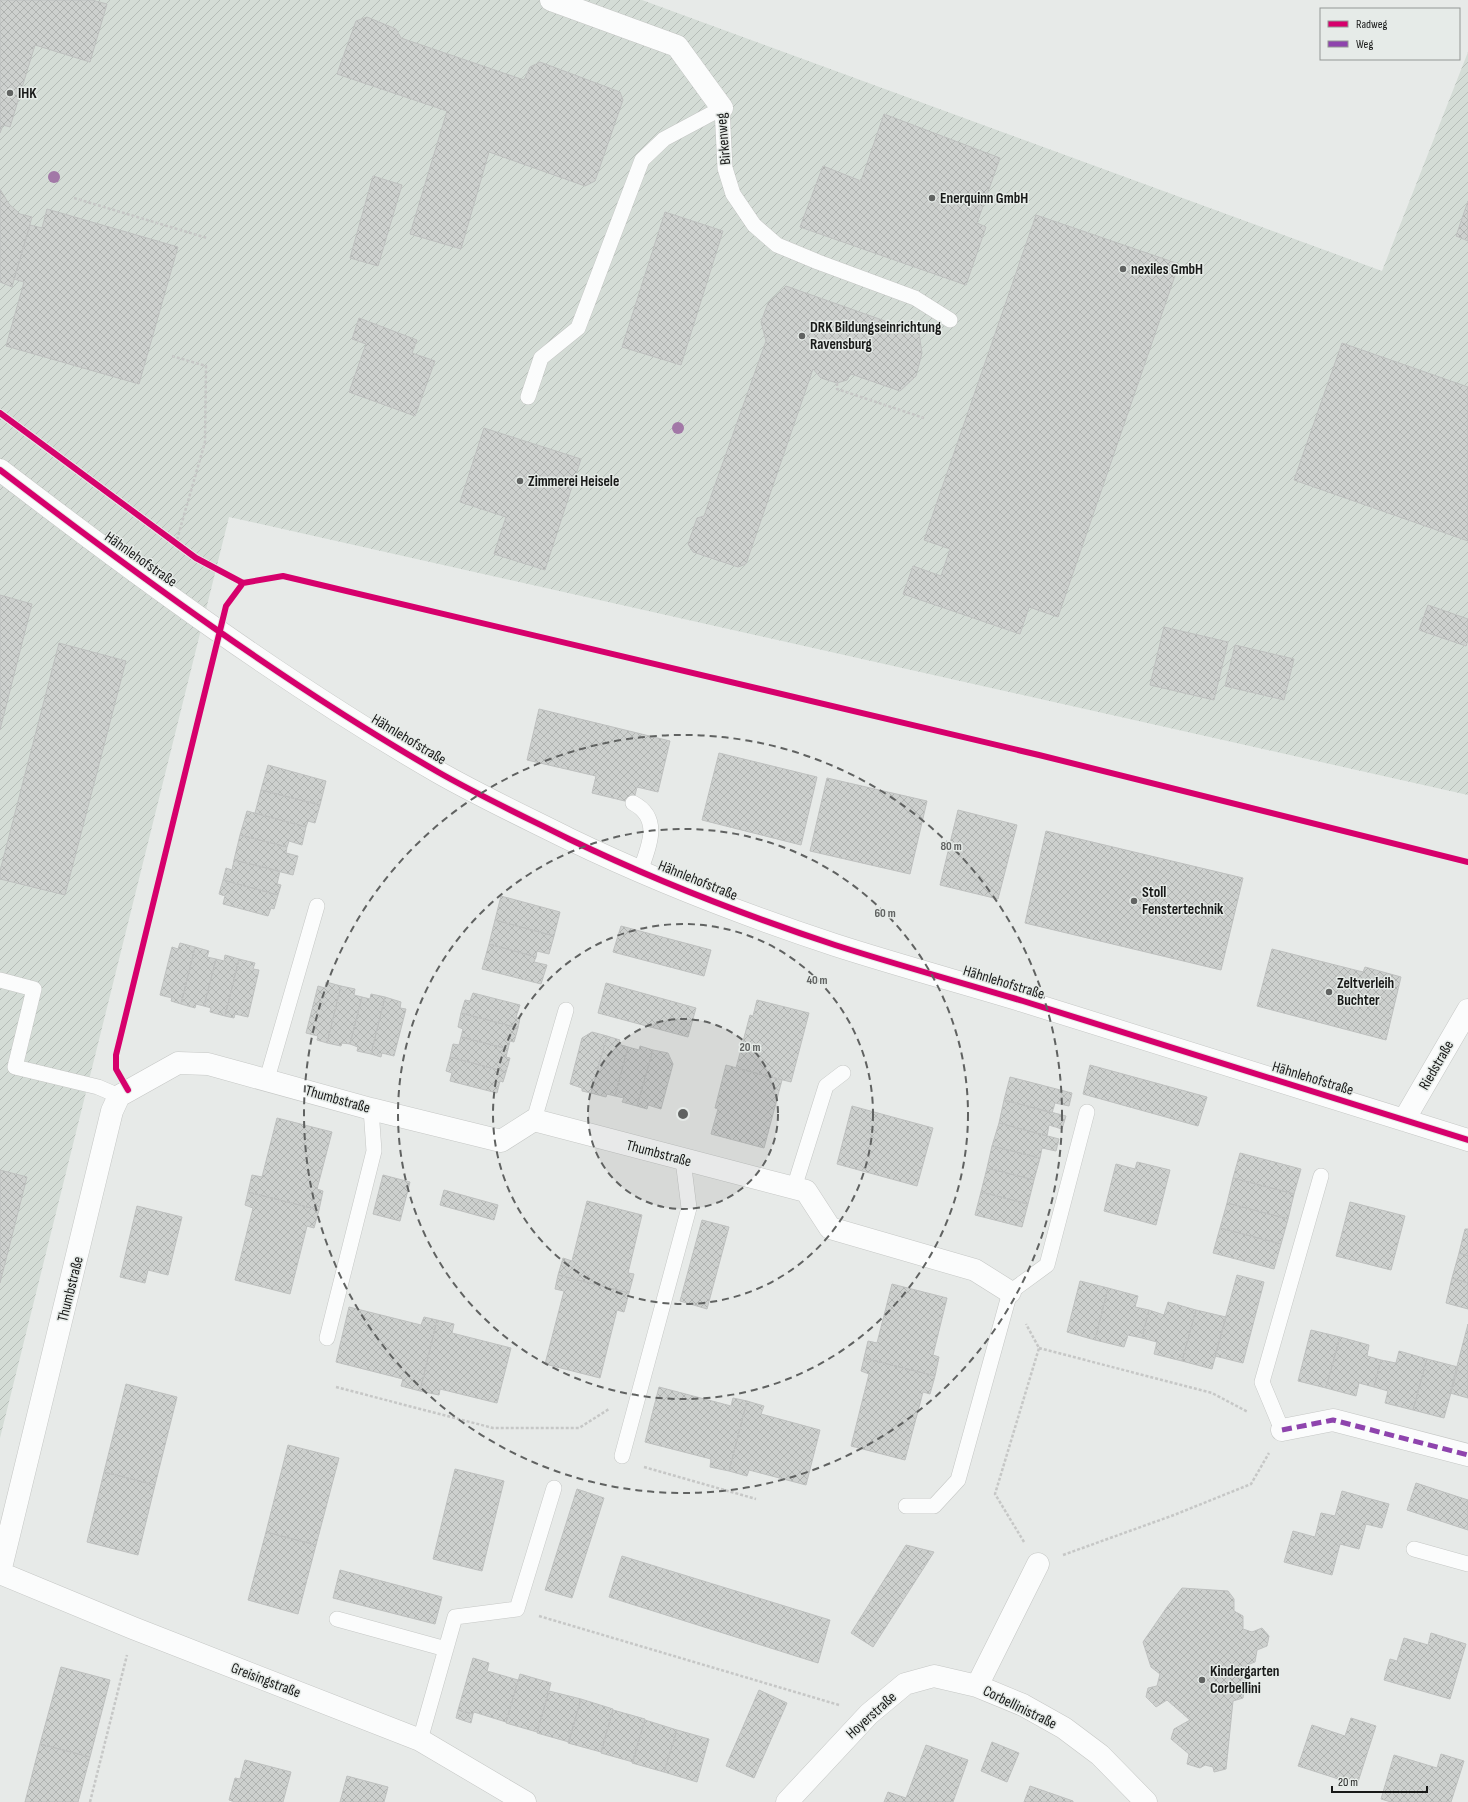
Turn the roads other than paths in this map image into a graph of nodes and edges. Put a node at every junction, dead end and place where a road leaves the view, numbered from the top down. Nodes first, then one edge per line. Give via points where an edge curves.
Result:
1 (551, 0) edge
2 (722, 108) junction
3 (950, 320) dead end
4 (528, 397) dead end
5 (0, 470) edge
6 (633, 803) dead end
7 (640, 871) junction
8 (317, 906) dead end
9 (0, 980) edge
10 (566, 1010) dead end
11 (1468, 1010) edge
12 (843, 1073) dead end
13 (267, 1079) junction
14 (119, 1096) junction
15 (371, 1109) junction
16 (1087, 1112) dead end
17 (534, 1120) junction
18 (1404, 1120) junction
19 (1468, 1140) edge
20 (683, 1160) junction
21 (1321, 1176) dead end
22 (794, 1188) junction
23 (1010, 1292) junction
24 (328, 1338) dead end
25 (1282, 1430) joint
26 (1468, 1455) edge
27 (622, 1456) road end
28 (554, 1488) dead end
29 (906, 1506) dead end
30 (1414, 1549) dead end
31 (1038, 1564) road end
32 (1468, 1564) edge
33 (0, 1572) edge
34 (337, 1619) dead end
35 (446, 1649) junction
36 (977, 1686) junction
37 (420, 1740) junction
38 (525, 1802) edge
39 (787, 1802) edge
40 (1146, 1802) edge

1 - 2 street, Birkenweg via 677,46
2 - 3 lane, Birkenweg via 725,168 733,194 754,225 777,245 915,298
2 - 4 lane via 664,139 642,160 578,328 541,358
5 - 7 street, Hähnlehofstraße via 95,542 324,702 440,773 572,840
6 - 7 lane via 645,814 652,830
7 - 18 street, Hähnlehofstraße via 833,944
8 - 13 lane
9 - 14 lane via 34,989 15,1067 98,1087
10 - 17 lane
11 - 18 street, Riedstraße
12 - 22 lane via 826,1086
13 - 14 street, Thumbstraße via 208,1064 178,1063
13 - 15 street, Thumbstraße
14 - 33 street, Thumbstraße via 112,1111
15 - 17 street, Thumbstraße via 501,1141
15 - 24 lane via 374,1151
16 - 23 lane via 1047,1265
17 - 20 street, Thumbstraße
18 - 19 street, Hähnlehofstraße
20 - 22 street, Thumbstraße
20 - 27 lane via 689,1208
21 - 25 lane via 1262,1382
22 - 23 street, Thumbstraße via 806,1191 830,1228 975,1270
23 - 29 lane via 958,1480 934,1506
25 - 26 street via 1333,1420
28 - 35 lane via 517,1609 455,1617
30 - 32 lane
31 - 36 street, Corbellinistraße
33 - 37 street, Greisingstraße via 134,1628
34 - 35 lane
35 - 37 lane
36 - 39 street, Hoyerstraße via 934,1676 905,1684 869,1714
36 - 40 street, Corbellinistraße via 1023,1705 1064,1728 1100,1755
37 - 38 street, Greisingstraße

